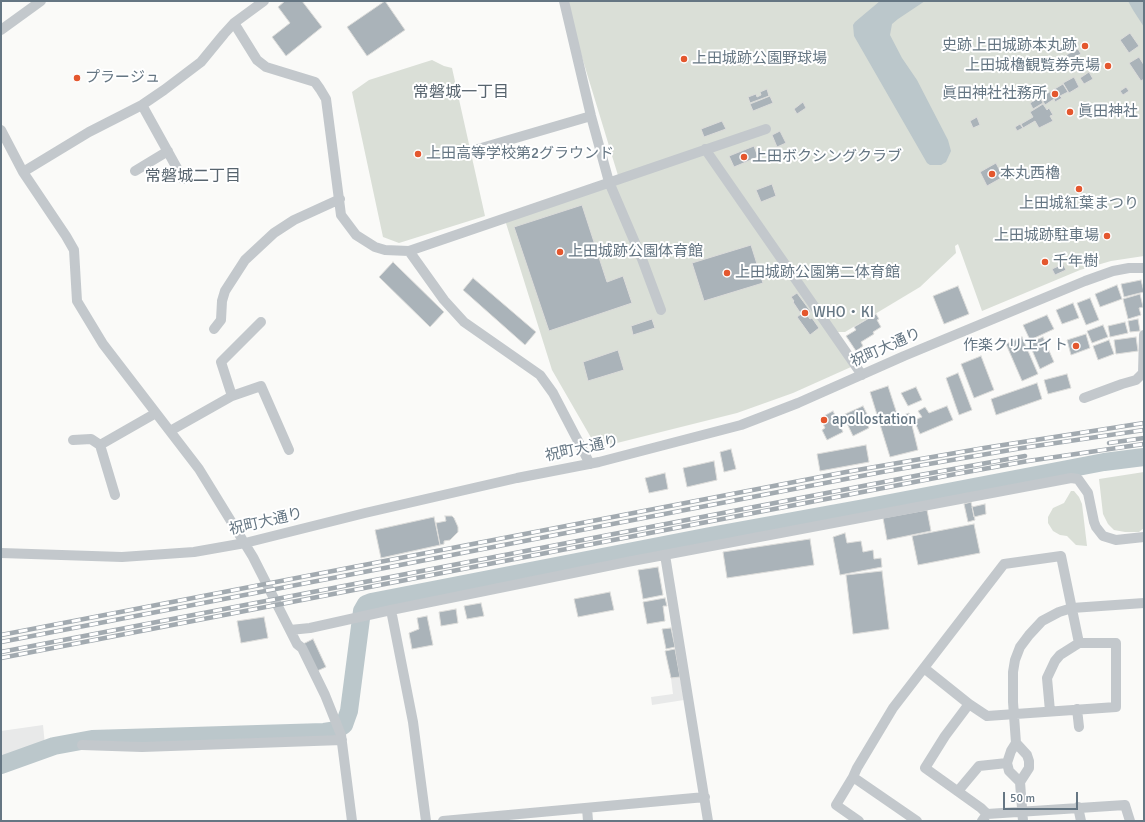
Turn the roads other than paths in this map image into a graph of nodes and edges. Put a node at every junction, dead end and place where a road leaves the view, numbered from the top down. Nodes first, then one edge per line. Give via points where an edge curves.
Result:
1 (42, 1) edge
2 (264, 1) edge
3 (564, 1) edge
4 (234, 24) junction
5 (1, 30) edge
6 (142, 105) junction
7 (591, 116) junction
8 (766, 129) dead end
9 (1, 130) edge
10 (478, 149) dead end
11 (705, 149) junction
12 (168, 151) junction
13 (135, 171) dead end
14 (23, 172) junction
15 (183, 179) dead end
16 (609, 182) junction
17 (340, 199) junction
18 (409, 251) junction
19 (1144, 268) edge
20 (1144, 271) edge
21 (661, 310) dead end
22 (261, 322) dead end
23 (214, 329) dead end
24 (1144, 335) edge
25 (862, 375) junction
26 (232, 396) junction
27 (1084, 398) dead end
28 (156, 413) junction
29 (170, 431) junction
30 (74, 440) dead end
31 (100, 445) junction
32 (289, 450) dead end
33 (590, 464) junction
34 (115, 495) dead end
35 (1144, 538) edge
36 (245, 543) junction
37 (1, 553) edge
38 (665, 555) junction
39 (1144, 604) edge
40 (1072, 608) junction
41 (390, 610) junction
42 (290, 630) junction
43 (1079, 643) junction
44 (924, 668) junction
45 (969, 704) junction
46 (1077, 709) junction
47 (1050, 711) junction
48 (1014, 714) junction
49 (1079, 727) dead end
50 (341, 738) junction
51 (1016, 743) junction
52 (82, 745) dead end
53 (1007, 763) junction
54 (853, 776) junction
55 (1020, 782) junction
56 (958, 791) junction
57 (705, 797) junction
58 (587, 808) junction
59 (1078, 808) junction
60 (1023, 816) edge
61 (984, 818) edge
62 (352, 821) edge
63 (426, 821) edge
64 (443, 821) edge
65 (588, 821) edge
66 (708, 821) edge
67 (859, 821) edge
68 (917, 821) edge
69 (1081, 821) edge
70 (1130, 821) edge

1 - 5 street
2 - 4 street
3 - 7 street
4 - 6 street via 201,62
4 - 17 street via 257,60 266,67 315,82 320,89 326,99
6 - 12 street
6 - 14 street via 89,132
7 - 10 street
7 - 16 street
8 - 11 street
9 - 14 street
11 - 16 street
11 - 25 street
12 - 13 street
12 - 15 street
14 - 28 street via 74,250 77,301 103,344
16 - 18 street
16 - 21 street
17 - 18 street via 341,215 356,235 375,247
17 - 23 street via 294,220 274,233 245,260 225,291 220,320
18 - 33 street via 444,300 464,322 540,375 553,393
19 - 20 street
19 - 25 street, 祝町大通り via 1129,268 1099,276
22 - 26 street via 221,362
24 - 27 street via 1143,373 1136,380
25 - 33 street, 祝町大通り via 741,425
26 - 29 street
26 - 32 street via 261,386
28 - 29 street
28 - 31 street
29 - 36 street via 199,469
30 - 31 street via 91,439
31 - 34 street
33 - 36 street, 祝町大通り via 380,509
35 - 38 street via 1116,540 1103,536 1094,522 1088,493 1078,479 1071,478
36 - 37 street, 祝町大通り via 194,552 122,557
36 - 42 street
38 - 41 street
38 - 57 street
39 - 40 street
40 - 43 street
40 - 44 street via 1061,556 1004,564
40 - 48 street via 1042,621 1020,647 1013,672
41 - 42 street
41 - 63 street via 413,722
42 - 50 street via 302,648 325,695
43 - 46 street via 1116,643 1116,707
43 - 47 street via 1060,655 1047,678
44 - 45 street
44 - 54 street via 893,708
45 - 48 street via 987,716
45 - 56 street via 944,736 925,768
46 - 47 street
46 - 49 street
47 - 48 street
48 - 51 street
50 - 52 street via 142,747
50 - 62 street
51 - 53 street
51 - 55 street via 1029,761
53 - 55 street via 1009,771
53 - 56 street via 979,766
54 - 67 street via 836,805
54 - 68 street
55 - 60 street
56 - 61 street via 981,808
57 - 58 street
57 - 66 street
58 - 64 street
58 - 65 street
59 - 60 street
59 - 69 street
59 - 70 street via 1125,804
60 - 61 street

